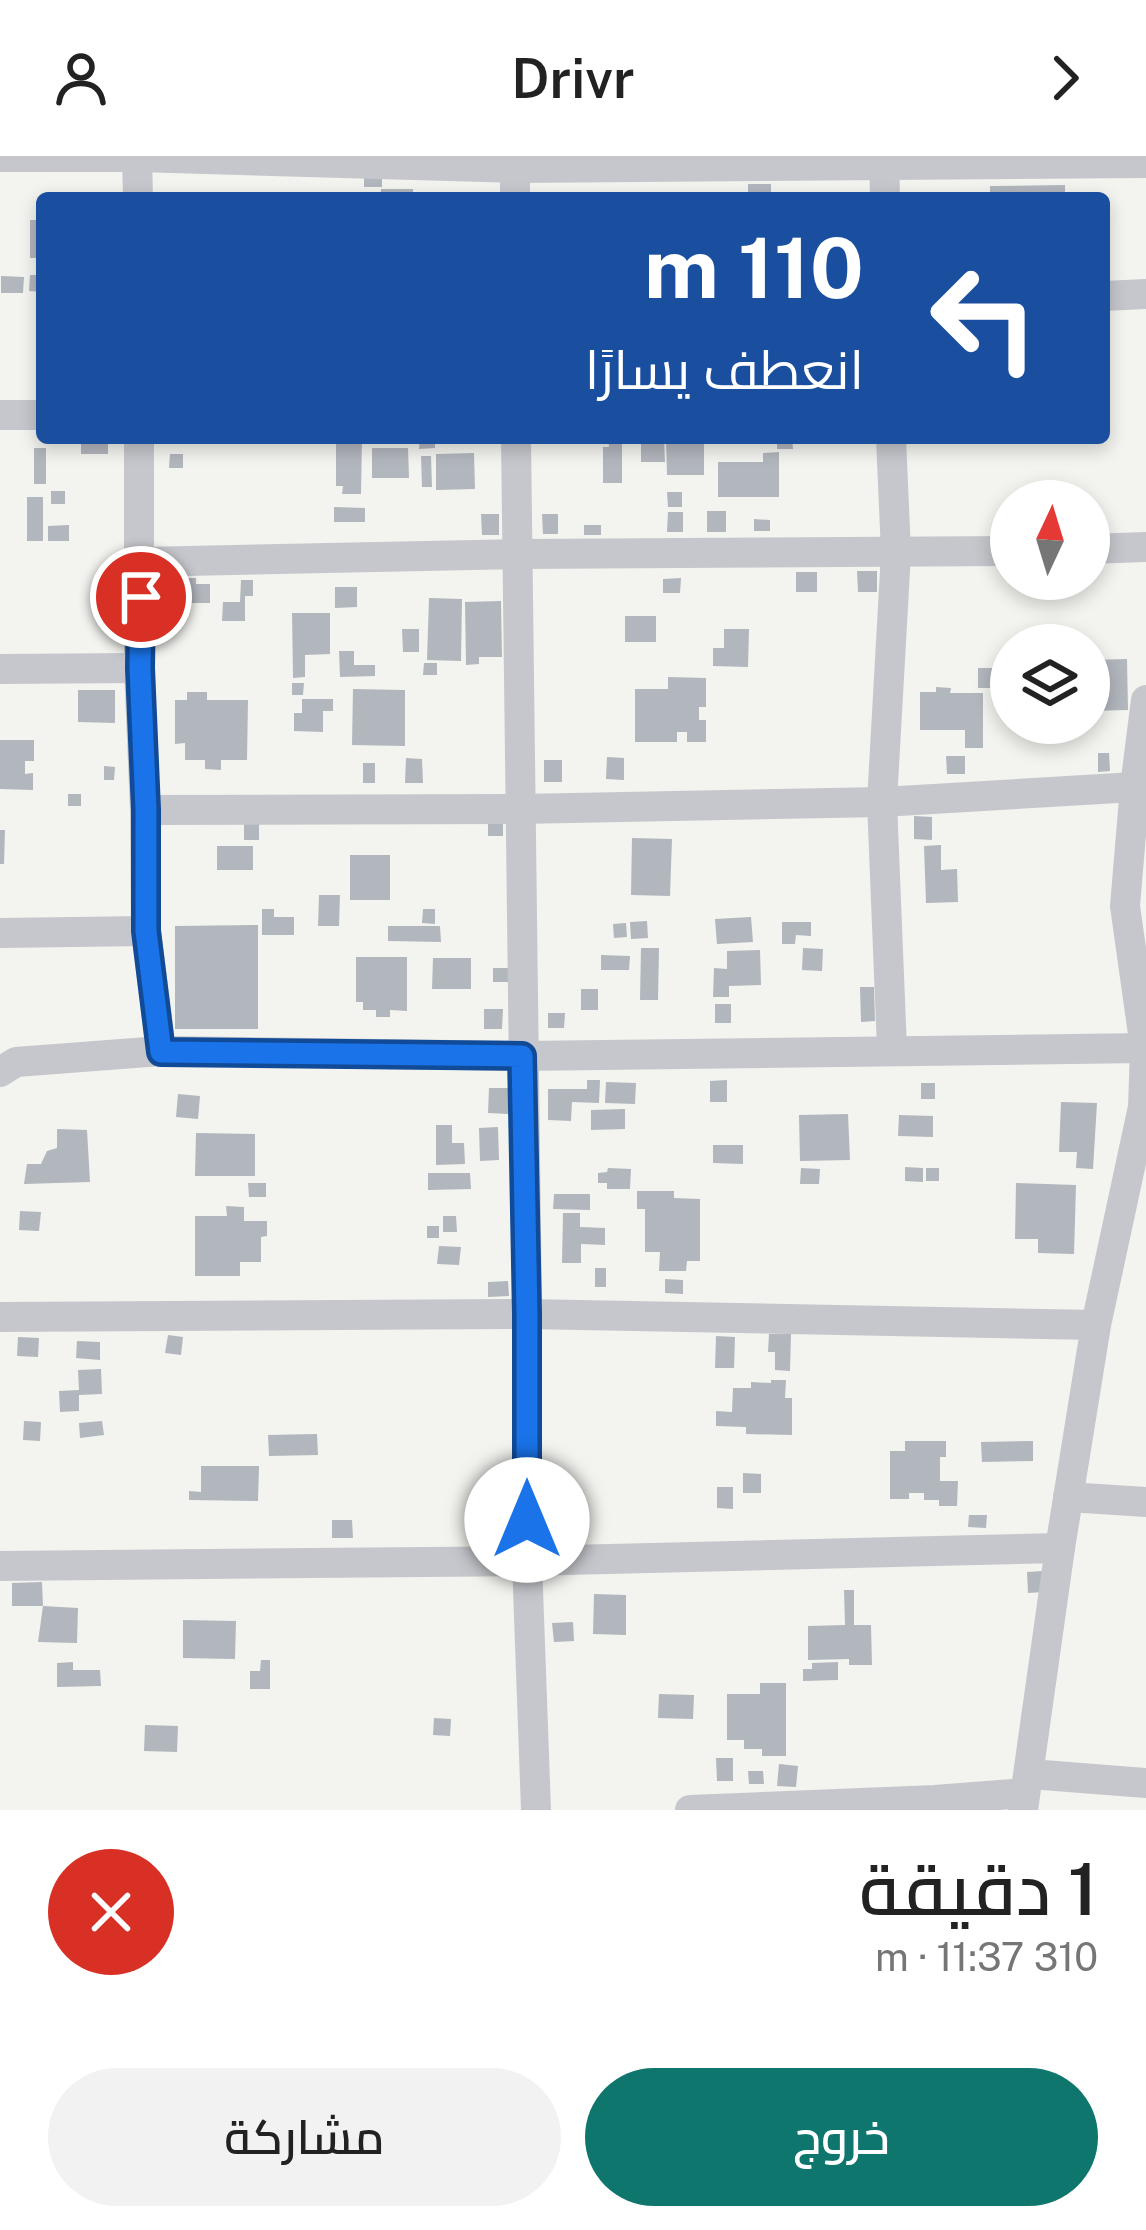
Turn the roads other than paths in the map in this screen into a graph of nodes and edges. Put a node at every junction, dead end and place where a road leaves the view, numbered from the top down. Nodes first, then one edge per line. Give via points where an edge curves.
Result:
1 (49, 157) edge
2 (0, 158) edge
3 (137, 158) edge
4 (884, 161) edge
5 (1146, 163) edge
6 (515, 174) edge
7 (138, 192) edge
8 (885, 192) edge
9 (1146, 293) edge
10 (1110, 296) edge
11 (0, 415) edge
12 (36, 415) edge
13 (140, 444) edge
14 (516, 444) edge
15 (891, 444) edge
16 (1146, 547) edge
17 (1110, 548) edge
18 (990, 551) edge
19 (518, 554) junction
20 (896, 554) junction
21 (141, 562) junction
22 (140, 668) junction
23 (0, 669) edge
24 (1146, 700) edge
25 (1135, 787) junction
26 (882, 802) junction
27 (520, 809) junction
28 (146, 810) junction
29 (1136, 907) edge
30 (146, 931) junction
31 (0, 933) edge
32 (1145, 1048) edge
33 (892, 1049) junction
34 (161, 1052) junction
35 (522, 1056) junction
36 (0, 1072) edge
37 (1144, 1108) edge
38 (527, 1314) junction
39 (0, 1317) edge
40 (1096, 1325) junction
41 (1068, 1497) junction
42 (1146, 1502) edge
43 (1060, 1548) junction
44 (527, 1561) junction
45 (0, 1566) edge
46 (1146, 1783) edge
47 (1026, 1792) edge
48 (536, 1810) edge
49 (690, 1810) edge

1 - 2 street
1 - 3 street
3 - 6 street
3 - 7 street
4 - 5 street
4 - 6 street
4 - 8 street
9 - 10 street
11 - 12 street
13 - 21 street
14 - 19 street
15 - 20 street
16 - 17 street
18 - 20 street
19 - 20 street
19 - 21 street
19 - 27 street
20 - 26 street
21 - 22 street
22 - 23 street
22 - 28 street
24 - 25 street
25 - 26 street
25 - 29 street
26 - 27 street
26 - 33 street
27 - 28 street
27 - 35 street
28 - 30 street
29 - 32 street
30 - 31 street
30 - 34 street
32 - 33 street
32 - 37 street
33 - 35 street
34 - 35 street
34 - 36 street via 16,1062
35 - 38 street
37 - 40 street
38 - 39 street
38 - 40 street
38 - 44 street
40 - 41 street
41 - 42 street
41 - 43 street
43 - 44 street
43 - 47 street
44 - 45 street
44 - 48 street
46 - 47 street
47 - 49 street

